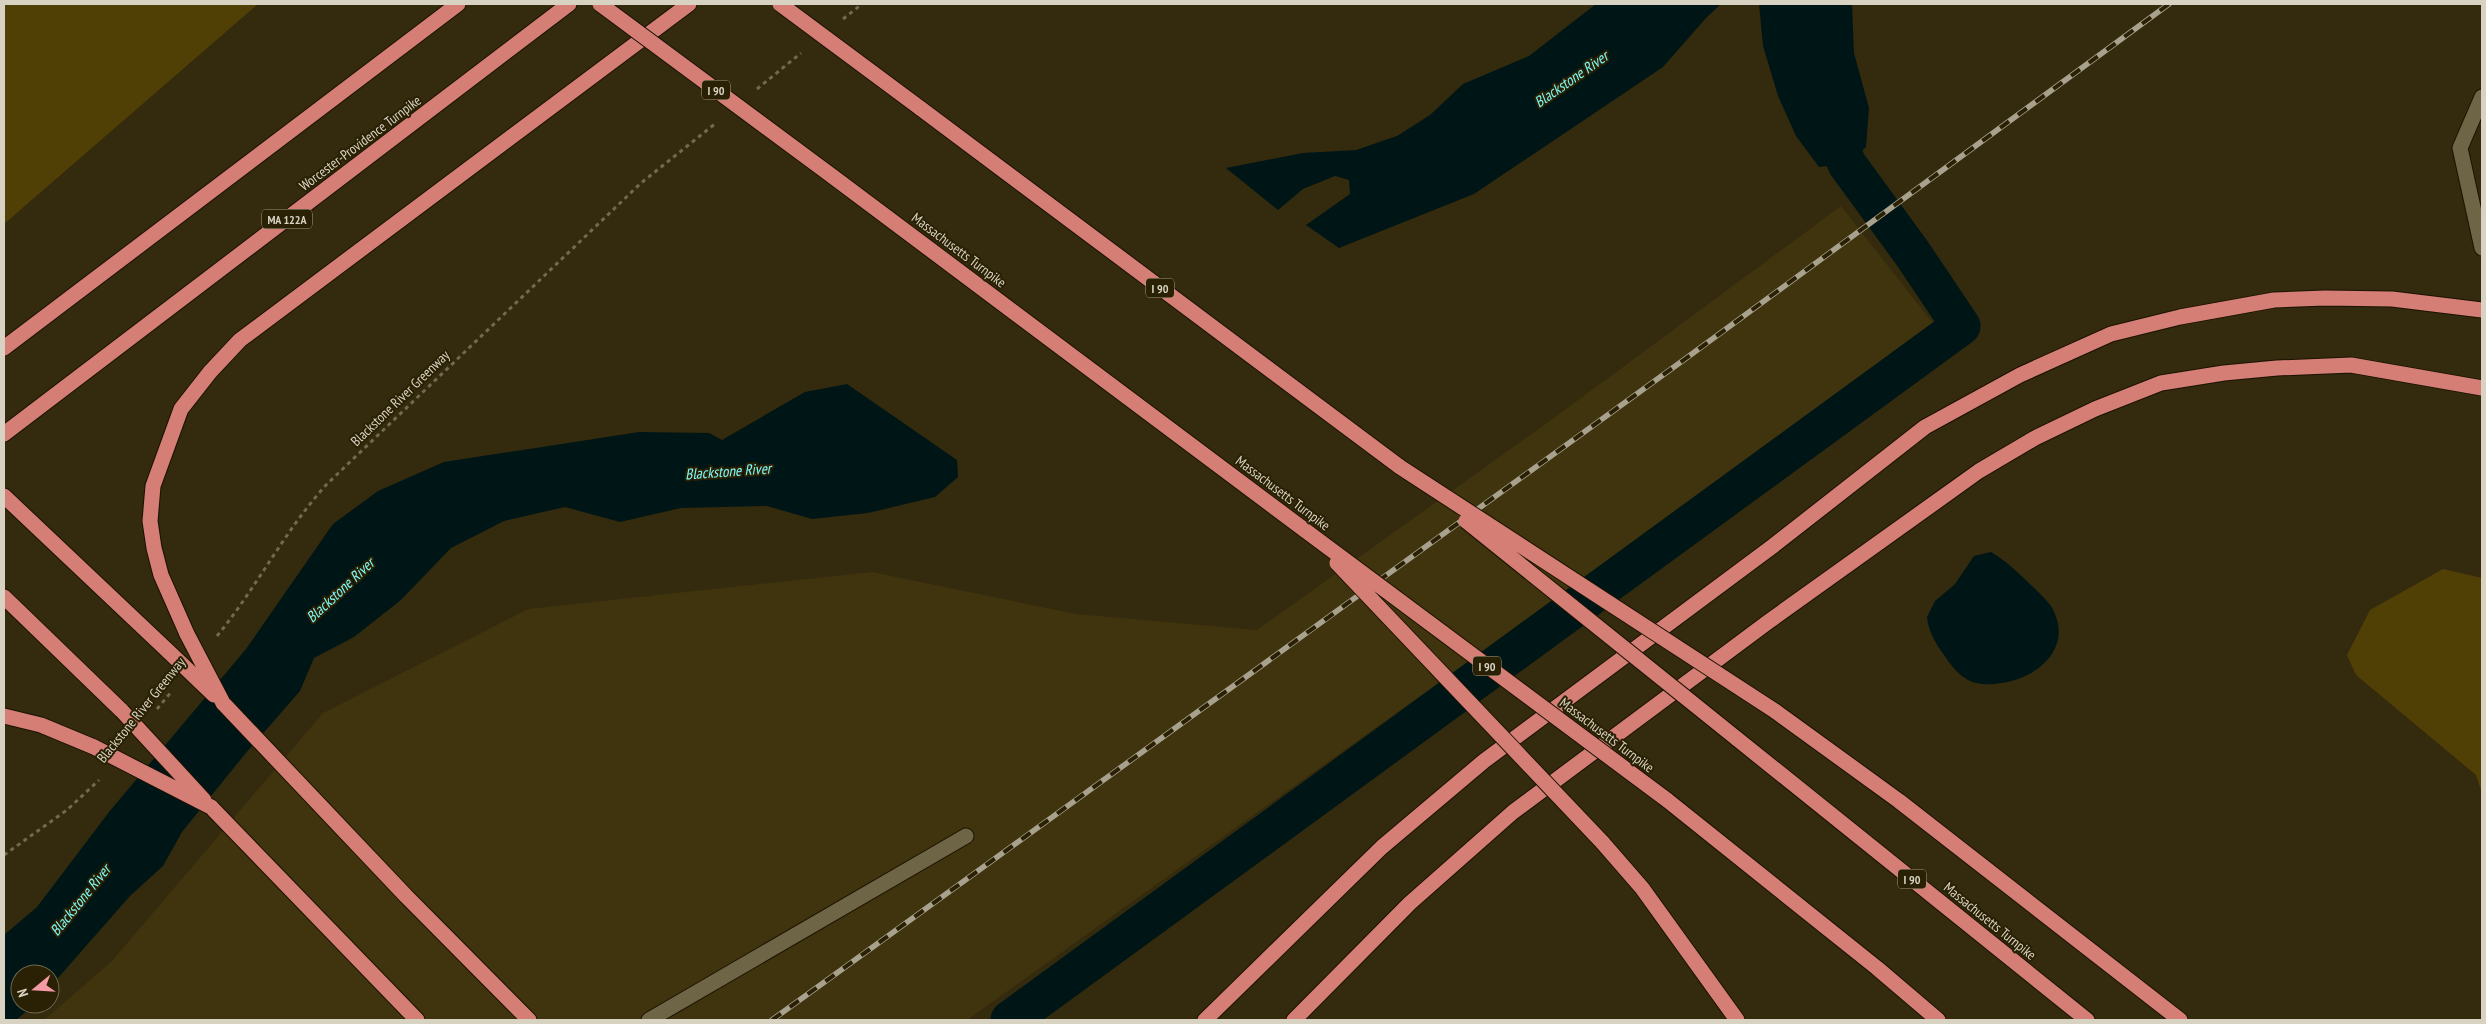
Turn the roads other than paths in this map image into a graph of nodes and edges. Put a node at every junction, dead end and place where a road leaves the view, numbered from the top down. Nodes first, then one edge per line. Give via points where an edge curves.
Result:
1 (458, 4) edge
2 (569, 4) edge
3 (600, 4) edge
4 (689, 4) edge
5 (780, 4) edge
6 (2482, 97) edge
7 (2482, 248) edge
8 (2482, 310) edge
9 (7, 345) edge
10 (2482, 388) edge
11 (4, 434) edge
12 (1400, 468) junction
13 (5, 497) edge
14 (1306, 531) junction
15 (4, 598) edge
16 (223, 703) junction
17 (4, 716) edge
18 (211, 807) junction
19 (966, 836) dead end
20 (417, 1020) edge
21 (529, 1020) edge
22 (649, 1020) edge
23 (1205, 1020) edge
24 (1294, 1020) edge
25 (1737, 1020) edge
26 (1938, 1020) edge
27 (2087, 1020) edge
28 (2180, 1020) edge

1 - 9 highway
2 - 11 highway, Worcester-Providence Turnpike / MA 122A
3 - 14 highway, Massachusetts Turnpike / I 90, bridge
4 - 16 highway, bridge via 240,340 181,409 153,486 150,521 161,575
5 - 12 highway, Massachusetts Turnpike / I 90, bridge
6 - 7 lane via 2460,148
8 - 23 highway via 2392,299 2325,298 2274,300 2180,317 2111,334 2020,375 1925,427 1773,546 1484,762 1382,847
10 - 24 highway via 2351,365 2224,373 2161,383 2095,409 2035,438 1979,471 1776,616 1513,812 1410,902
12 - 27 highway, Massachusetts Turnpike / I 90, bridge
12 - 28 highway, bridge via 1775,711 1898,801
13 - 16 highway, bridge
14 - 25 highway, bridge via 1602,842 1642,888
14 - 26 highway, Massachusetts Turnpike / I 90, bridge via 1667,800
15 - 18 highway, bridge via 122,711
16 - 21 highway
17 - 18 highway, bridge via 41,725 94,747
18 - 20 highway
19 - 22 lane

